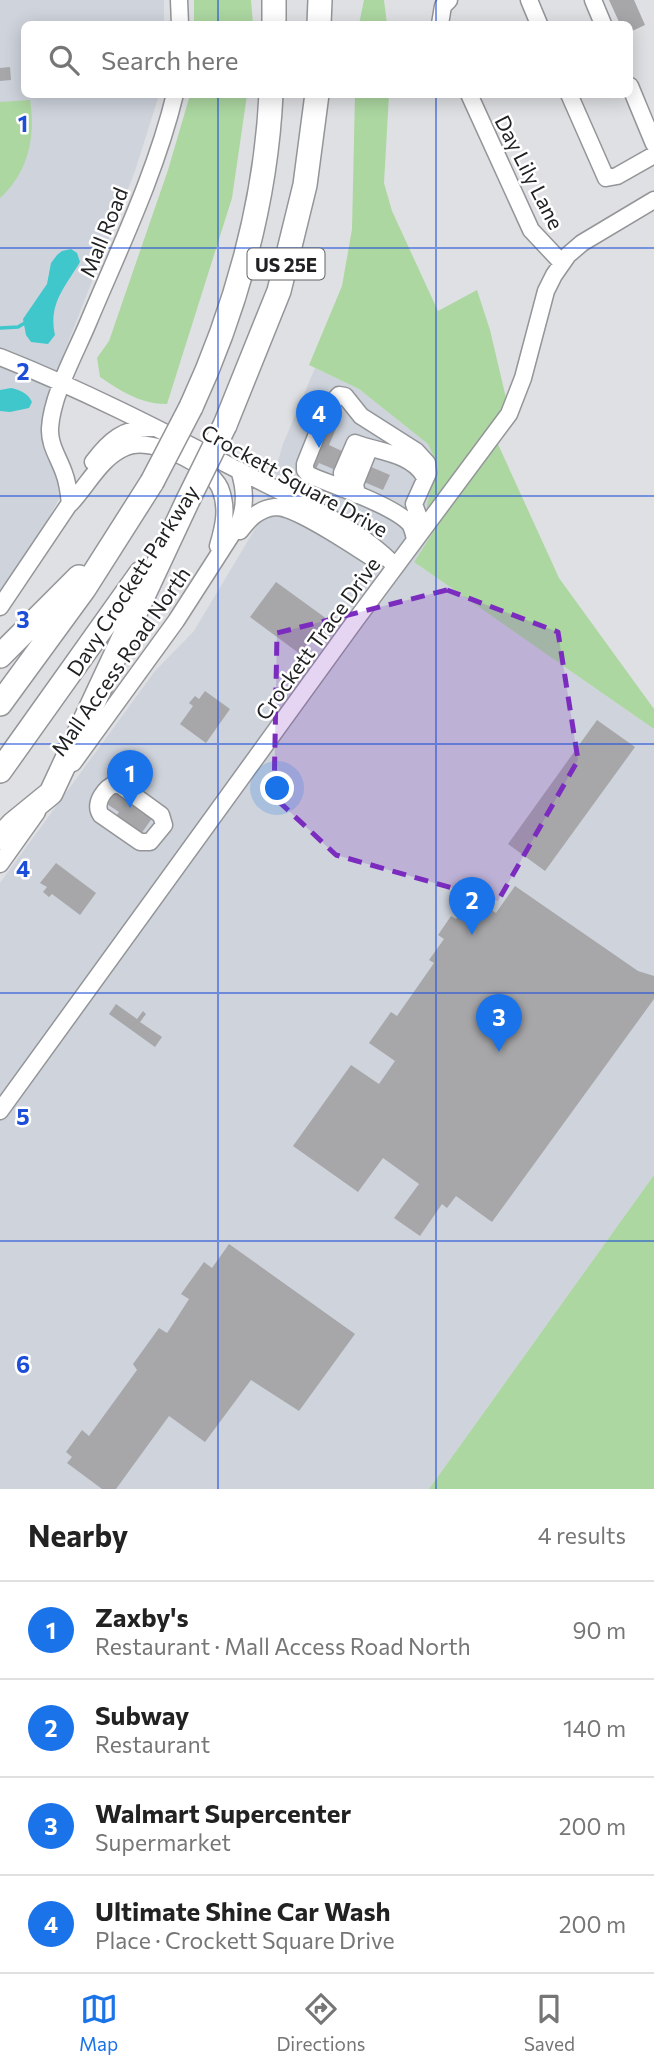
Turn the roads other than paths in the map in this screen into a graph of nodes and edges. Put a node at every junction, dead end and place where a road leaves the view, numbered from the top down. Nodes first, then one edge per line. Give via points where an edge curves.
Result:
1 (179, 0) edge
2 (274, 0) edge
3 (320, 0) edge
4 (449, 0) edge
5 (528, 0) edge
6 (593, 0) edge
7 (180, 21) edge
8 (274, 21) edge
9 (319, 21) edge
10 (440, 21) edge
11 (538, 21) edge
12 (602, 21) edge
13 (633, 95) edge
14 (174, 98) edge
15 (271, 98) edge
16 (316, 98) edge
17 (471, 98) edge
18 (571, 98) edge
19 (654, 144) edge
20 (654, 155) edge
21 (654, 200) edge
22 (562, 263) junction
23 (0, 357) edge
24 (63, 382) junction
25 (154, 428) junction
26 (239, 470) junction
27 (425, 478) junction
28 (350, 492) junction
29 (188, 500) junction
30 (70, 504) junction
31 (419, 534) junction
32 (118, 538) junction
33 (395, 566) junction
34 (209, 571) junction
35 (0, 607) edge
36 (0, 656) edge
37 (0, 704) edge
38 (0, 771) edge
39 (51, 793) junction
40 (0, 838) edge
41 (0, 864) edge
42 (0, 1111) edge

1 - 7 street
2 - 8 highway
3 - 9 highway
4 - 10 street
5 - 11 street
6 - 12 street
13 - 19 street
14 - 24 street, Mall Road via 127,230
15 - 32 highway, Davy Crockett Parkway / US 25E, bridge via 262,180 226,318 191,407
16 - 29 highway, Davy Crockett Parkway / US 25E, bridge via 305,185 279,291 225,425
17 - 22 street, Day Lily Lane via 531,230
18 - 20 street via 606,178
21 - 22 street, Crockett Trace Drive via 582,243
22 - 31 street, Crockett Trace Drive via 546,291 514,406
23 - 24 street, Crockett Square Drive
24 - 25 street, Crockett Square Drive
24 - 30 street, Mall Road via 50,434
25 - 26 street, Crockett Square Drive
25 - 30 street via 131,429 106,444
26 - 33 street, Crockett Square Drive via 363,539
26 - 34 street, Mall Access Road North via 244,489 242,515
27 - 28 street via 411,461 355,443 342,473
27 - 28 street via 427,463 416,451 361,416 339,395 327,409 305,470
27 - 31 street via 414,504
28 - 31 street via 404,519
29 - 38 highway, Davy Crockett Parkway / US 25E
29 - 39 highway
30 - 34 street via 98,468 123,448 138,444 168,450 207,472 222,496 224,525
30 - 35 street
31 - 33 street, Crockett Trace Drive
32 - 36 highway
32 - 37 highway, Davy Crockett Parkway / US 25E
33 - 34 street, Crockett Square Drive via 377,561 279,507 252,517
33 - 42 street, Crockett Trace Drive
34 - 39 street, Mall Access Road North
39 - 40 highway
39 - 41 street, Mall Access Road North

